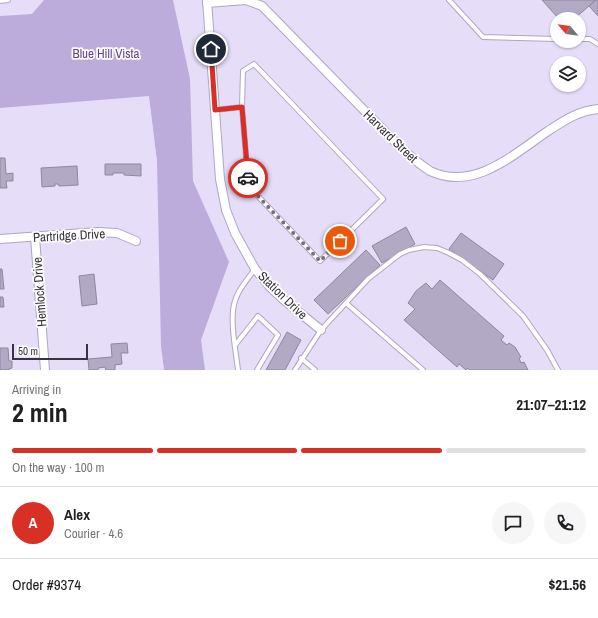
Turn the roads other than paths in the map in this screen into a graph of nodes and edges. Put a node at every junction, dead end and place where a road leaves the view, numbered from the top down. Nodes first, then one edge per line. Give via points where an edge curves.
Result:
1 (8, 0) edge
2 (449, 0) edge
3 (0, 1) edge
4 (207, 2) edge
5 (550, 39) edge
6 (586, 39) edge
7 (598, 44) edge
8 (242, 107) junction
9 (598, 109) edge
10 (215, 110) junction
11 (35, 237) junction
12 (0, 239) edge
13 (136, 241) dead end
14 (255, 269) junction
15 (346, 303) junction
16 (321, 330) junction
17 (236, 344) junction
18 (301, 358) junction
19 (45, 370) edge
20 (238, 370) edge
21 (258, 370) edge
22 (295, 370) edge
23 (315, 370) edge
24 (423, 370) edge
25 (558, 370) edge

1 - 3 lane
2 - 5 lane via 483,37
4 - 9 street, Harvard Street via 246,0 262,6 401,148 424,167 437,173 454,176 477,175 499,164 576,114
4 - 10 street, Station Drive
6 - 7 lane
8 - 8 lane via 243,71 254,64 383,199 320,261 253,191 248,180
8 - 10 lane
10 - 14 street, Station Drive via 220,179 226,210 235,233
11 - 12 street, Partridge Drive
11 - 13 street, Partridge Drive via 98,232 116,233
11 - 19 street, Hemlock Drive
14 - 16 street, Station Drive via 284,300
14 - 17 lane via 234,301
15 - 16 lane
15 - 24 lane
15 - 25 lane via 368,279 400,254 424,247 437,248 462,260 480,274 523,316
16 - 18 lane
17 - 20 lane
17 - 21 lane via 258,316 278,335
18 - 22 lane
18 - 23 lane

